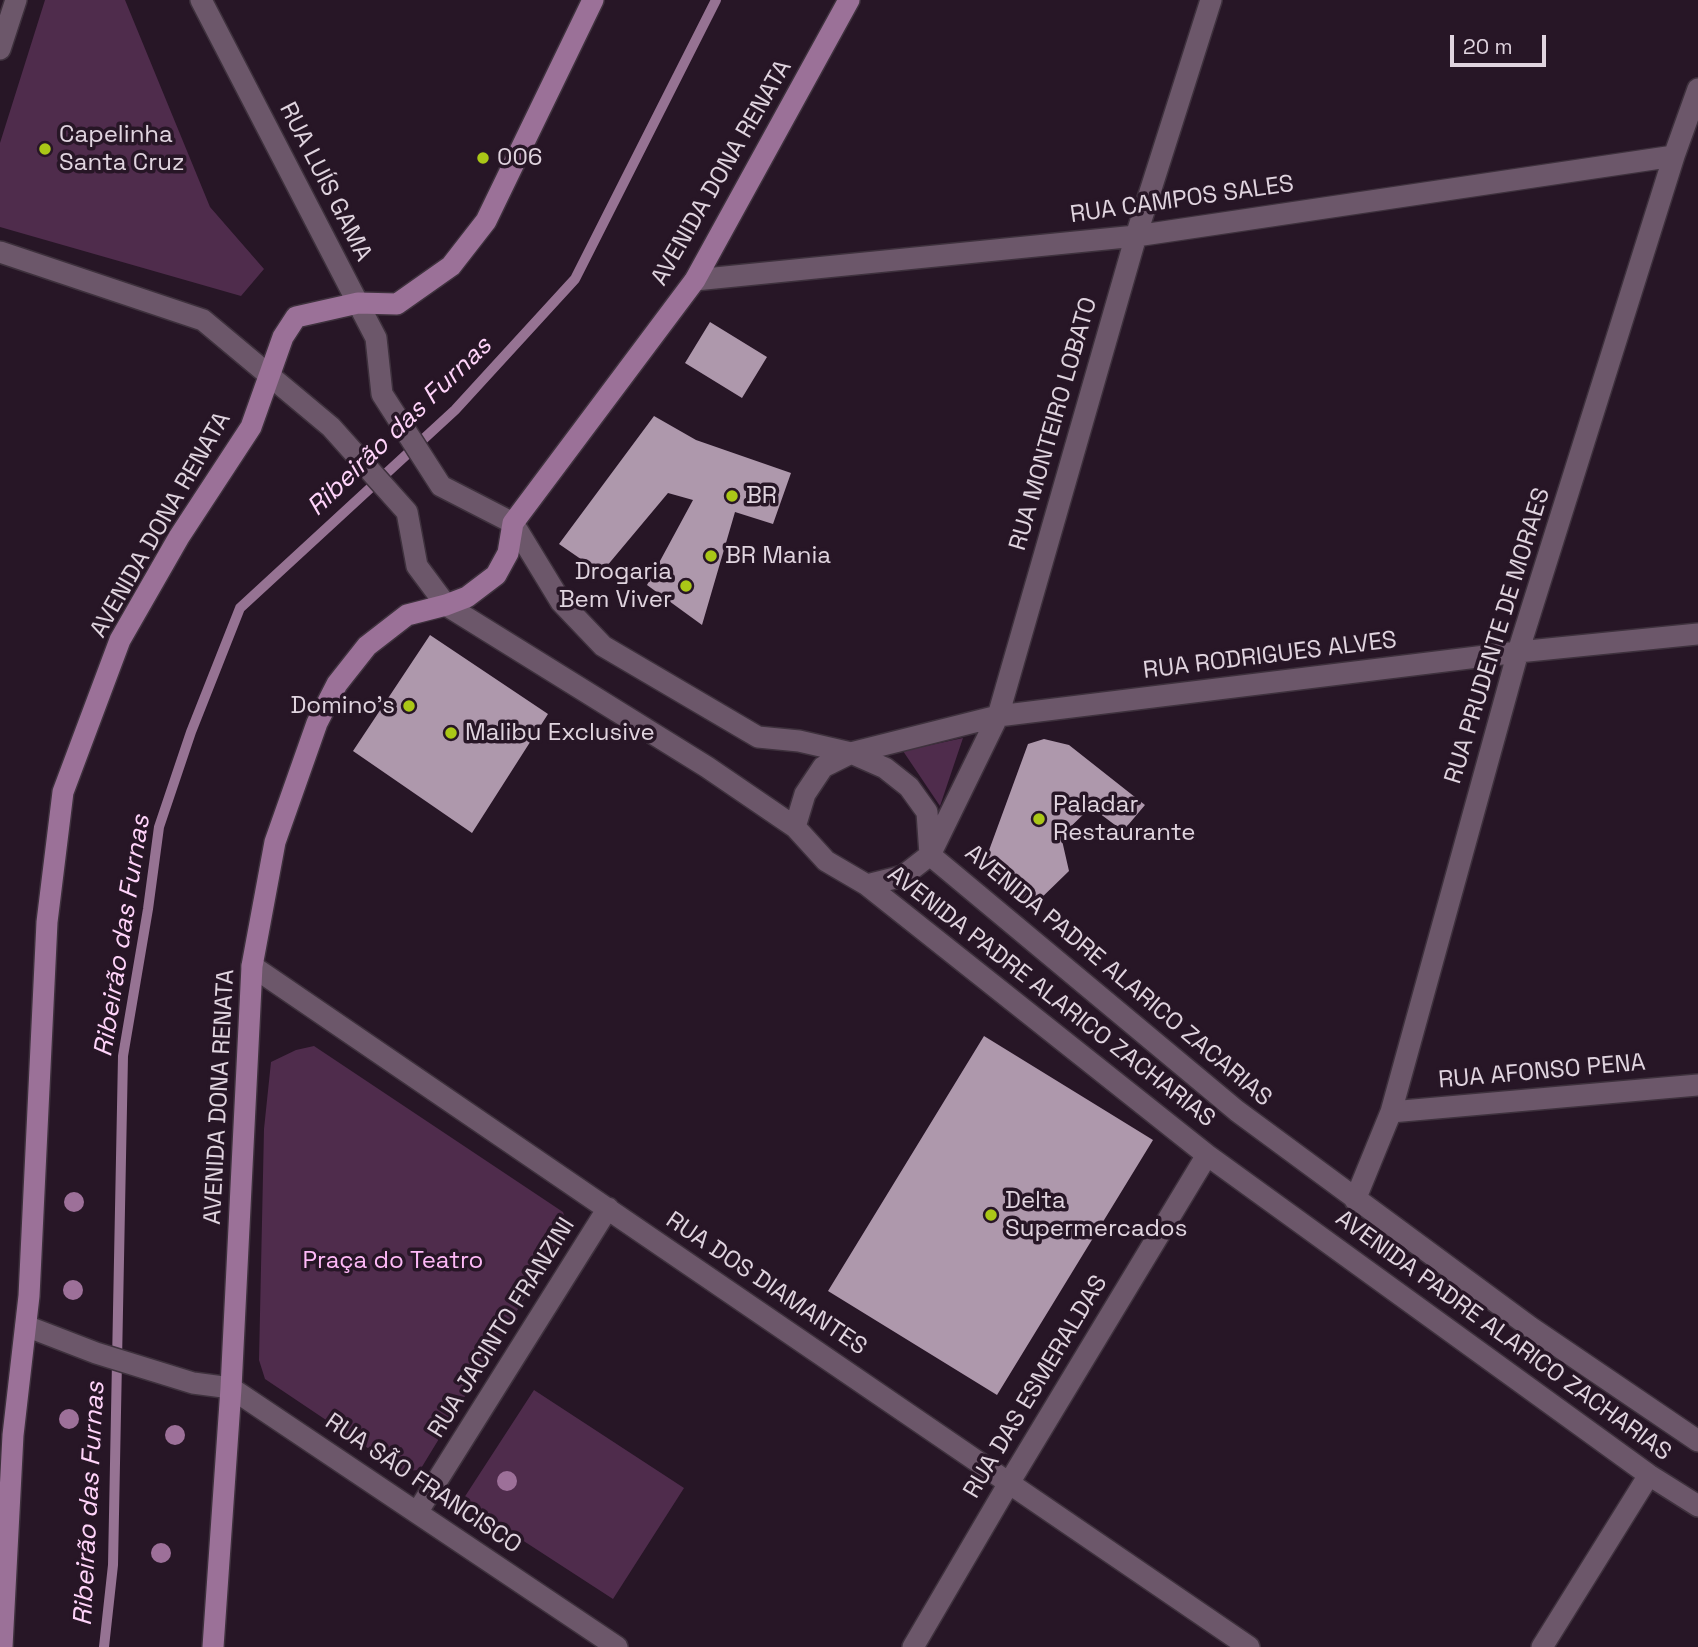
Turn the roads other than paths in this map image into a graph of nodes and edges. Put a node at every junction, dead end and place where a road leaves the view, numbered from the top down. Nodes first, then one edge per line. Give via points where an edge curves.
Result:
1 (16, 0) edge
2 (201, 0) edge
3 (593, 0) edge
4 (849, 0) edge
5 (1211, 0) edge
6 (0, 49) edge
7 (1698, 89) edge
8 (1674, 156) junction
9 (1136, 236) junction
10 (0, 252) edge
11 (695, 280) junction
12 (358, 303) junction
13 (269, 377) junction
14 (513, 523) junction
15 (446, 605) junction
16 (1698, 634) edge
17 (1518, 652) junction
18 (998, 716) junction
19 (851, 753) junction
20 (795, 827) junction
21 (930, 855) junction
22 (867, 885) junction
23 (252, 966) junction
24 (1698, 1084) edge
25 (1391, 1112) junction
26 (1207, 1155) junction
27 (1355, 1200) junction
28 (608, 1208) junction
29 (26, 1326) junction
30 (231, 1388) junction
31 (1698, 1441) edge
32 (1648, 1475) junction
33 (1009, 1483) junction
34 (1698, 1506) edge
35 (418, 1511) junction
36 (3, 1581) edge
37 (2, 1647) edge
38 (213, 1647) edge
39 (617, 1647) edge
40 (913, 1647) edge
41 (1249, 1647) edge
42 (1542, 1647) edge

1 - 6 street
2 - 12 street, RUA LUÍS GAMA
3 - 12 main road, AVENIDA DONA RENATA via 486,221 451,267 397,304
4 - 11 main road, AVENIDA DONA RENATA
5 - 9 street, RUA MONTEIRO LOBATO
7 - 8 street, RUA PRUDENTE DE MORAES
8 - 9 street, RUA CAMPOS SALES
8 - 17 street, RUA PRUDENTE DE MORAES
9 - 11 street, RUA CAMPOS SALES
9 - 18 street, RUA MONTEIRO LOBATO
10 - 13 street via 203,320
11 - 14 main road, AVENIDA DONA RENATA
12 - 13 main road, AVENIDA DONA RENATA via 296,317 283,337
12 - 14 street, RUA LUÍS GAMA via 376,338 382,394 441,486
13 - 15 street, AVENIDA PADRE ALARICO ZACHARIAS via 331,427 407,512 417,566
13 - 29 main road, AVENIDA DONA RENATA via 250,426 120,639 63,792 47,922
14 - 15 main road, AVENIDA DONA RENATA via 508,553 496,575 467,597
14 - 19 street, AVENIDA PADRE ALARICO ZACARIAS via 561,603 603,646 758,737
15 - 20 street, AVENIDA PADRE ALARICO ZACHARIAS
15 - 23 main road, AVENIDA DONA RENATA via 407,615 367,646 337,684 317,723 275,842
16 - 17 street, RUA RODRIGUES ALVES
17 - 18 street, RUA RODRIGUES ALVES
17 - 25 street, RUA PRUDENTE DE MORAES
18 - 19 street, RUA RODRIGUES ALVES
18 - 21 street, RUA MONTEIRO LOBATO
19 - 20 street via 823,766 805,794
19 - 21 street, AVENIDA PADRE ALARICO ZACARIAS via 885,768 909,787 927,812
20 - 22 street, AVENIDA PADRE ALARICO ZACHARIAS via 826,861
21 - 22 street via 903,876
21 - 27 street, AVENIDA PADRE ALARICO ZACARIAS via 1237,1111
22 - 26 street, AVENIDA PADRE ALARICO ZACHARIAS
23 - 28 street, RUA DOS DIAMANTES
23 - 30 main road, AVENIDA DONA RENATA
24 - 25 street, RUA AFONSO PENA
25 - 27 street, RUA PRUDENTE DE MORAES
26 - 32 street, AVENIDA PADRE ALARICO ZACHARIAS
26 - 33 street, RUA DAS ESMERALDAS
27 - 31 street, AVENIDA PADRE ALARICO ZACARIAS
28 - 33 street, RUA DOS DIAMANTES
28 - 35 street, RUA JACINTO FRANZINI
29 - 30 street, RUA SÃO FRANCISCO via 193,1383
29 - 36 main road, AVENIDA DONA RENATA
30 - 35 street, RUA SÃO FRANCISCO
30 - 38 main road, AVENIDA DONA RENATA
32 - 34 street, AVENIDA PADRE ALARICO ZACHARIAS
32 - 42 street
33 - 40 street, RUA DAS ESMERALDAS
33 - 41 street, RUA DOS DIAMANTES
35 - 39 street, RUA SÃO FRANCISCO
36 - 37 main road, AVENIDA DONA RENATA

